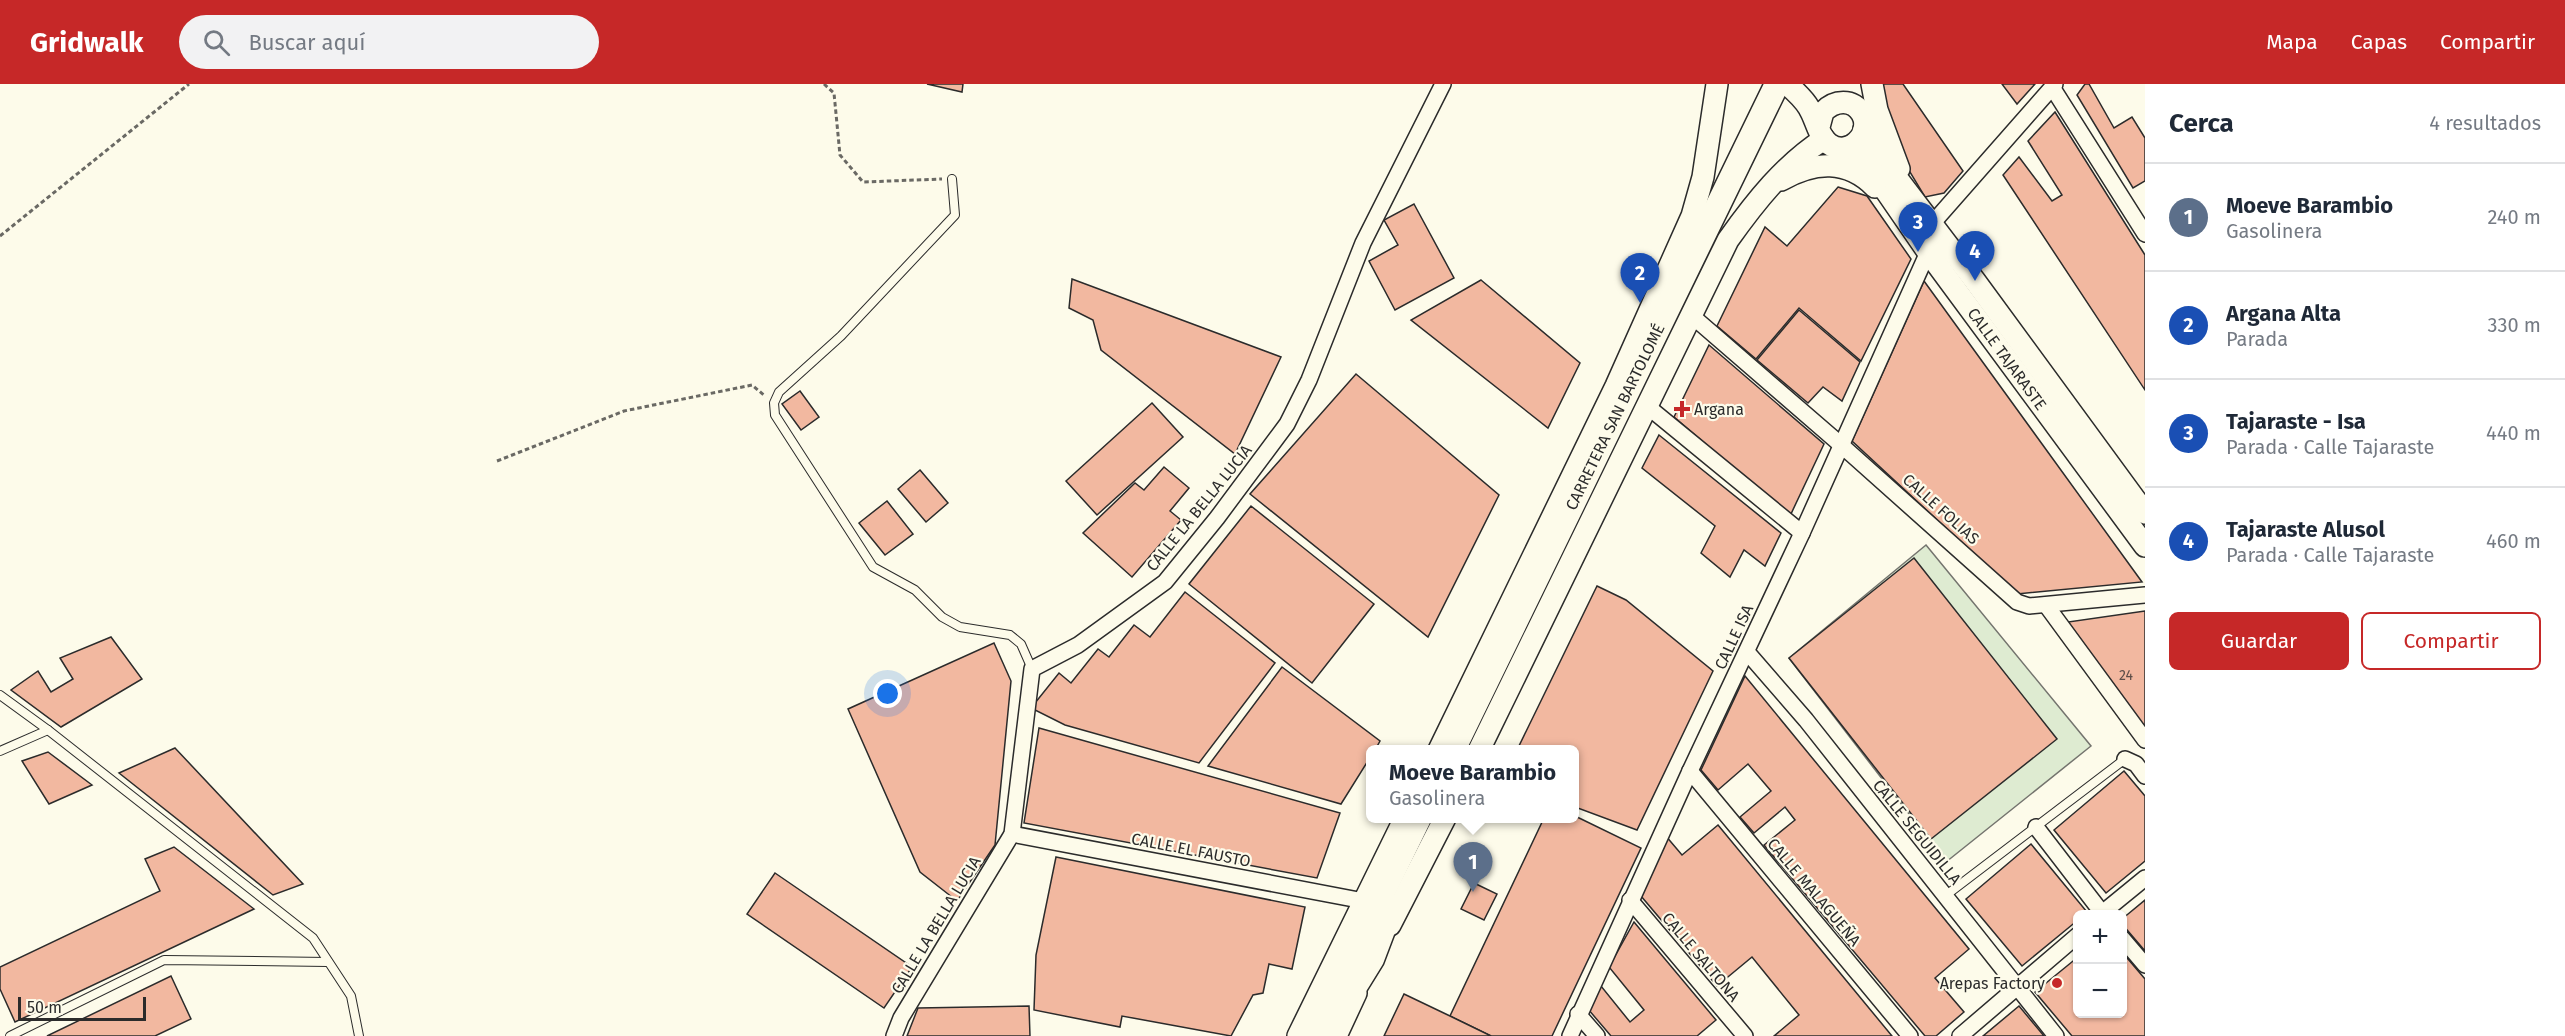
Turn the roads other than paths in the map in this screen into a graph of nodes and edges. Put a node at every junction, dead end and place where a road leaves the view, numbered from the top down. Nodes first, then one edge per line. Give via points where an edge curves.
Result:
1 (1443, 84) edge
2 (1717, 84) edge
3 (1777, 84) edge
4 (1787, 84) edge
5 (1805, 84) edge
6 (1872, 84) edge
7 (2054, 86) edge
8 (1846, 97) edge
9 (1864, 129) junction
10 (1821, 133) junction
11 (1845, 148) junction
12 (952, 179) road end
13 (1773, 184) junction
14 (1893, 204) junction
15 (1916, 204) junction
16 (1931, 225) junction
17 (2145, 234) edge
18 (1928, 252) junction
19 (1690, 315) junction
20 (1647, 406) junction
21 (1840, 444) junction
22 (2145, 513) edge
23 (1802, 533) junction
24 (2145, 546) edge
25 (2145, 595) edge
26 (2046, 605) junction
27 (1747, 652) junction
28 (1032, 669) junction
29 (0, 695) edge
30 (48, 730) junction
31 (2145, 741) edge
32 (1440, 745) edge
33 (1455, 745) edge
34 (1465, 745) edge
35 (1481, 745) edge
36 (0, 751) edge
37 (2125, 759) joint
38 (1690, 771) junction
39 (2145, 776) edge
40 (1403, 823) edge
41 (1417, 823) edge
42 (1428, 823) edge
43 (1443, 823) edge
44 (2036, 827) junction
45 (1012, 834) junction
46 (1411, 856) junction
47 (2145, 878) edge
48 (1946, 896) junction
49 (1630, 900) junction
50 (1364, 901) junction
51 (2099, 910) edge
52 (2107, 910) edge
53 (2073, 939) edge
54 (2127, 944) edge
55 (1372, 959) junction
56 (328, 962) junction
57 (2145, 965) edge
58 (2016, 987) junction
59 (1578, 1014) junction
60 (10, 1036) edge
61 (359, 1036) edge
62 (894, 1036) edge
63 (1298, 1036) edge
64 (1312, 1036) edge
65 (1325, 1036) edge
66 (1336, 1036) edge
67 (1570, 1036) edge
68 (1597, 1036) edge
69 (1745, 1036) edge
70 (1910, 1036) edge
71 (1960, 1036) edge
72 (2056, 1036) edge

1 - 28 street, CALLE LA BELLA LUCIA via 1363,243 1309,380 1287,424 1165,582 1078,645
2 - 32 street, CARRETERA SAN BARTOLOMÉ via 1703,177 1692,216 1616,386
3 - 33 main road, CARRETERA SAN BARTOLOMÉ
4 - 10 street via 1809,107
4 - 34 main road, CARRETERA SAN BARTOLOMÉ
5 - 8 street
6 - 15 street via 1885,136
7 - 16 street
7 - 17 street
8 - 9 street via 1862,114
8 - 10 street via 1823,112
9 - 11 street via 1858,142
9 - 15 street, CALLE TAJARASTE
10 - 11 street via 1833,146
10 - 13 street, CARRETERA SAN BARTOLOMÉ
11 - 14 street, CALLE TAJARASTE via 1866,162
12 - 28 lane via 955,215 841,336 779,392 774,403 775,415 873,567 915,590 942,617 960,627 1010,635 1021,644
13 - 14 street via 1814,167 1834,165 1862,174
13 - 19 street, CARRETERA SAN BARTOLOMÉ via 1728,240
14 - 18 street, CALLE TAJARASTE
15 - 16 street, CALLE TAJARASTE
16 - 22 street, CALLE TAJARASTE
18 - 21 street, CALLE ISA
18 - 24 street, CALLE TAJARASTE
19 - 20 street, CARRETERA SAN BARTOLOMÉ
19 - 21 street, CALLE FOLIAS
20 - 23 street
20 - 35 street, CARRETERA SAN BARTOLOMÉ
21 - 23 street, CALLE ISA
21 - 26 street, CALLE FOLIAS via 2017,602
23 - 27 street, CALLE ISA
25 - 26 street, CALLE FOLIAS
26 - 31 street
27 - 38 street, CALLE ISA
27 - 48 street, CALLE SEGUIDILLA
28 - 45 street, CALLE LA BELLA LUCIA
29 - 30 lane
30 - 36 lane
30 - 56 lane via 313,938
37 - 39 street via 2136,764
37 - 44 lane
38 - 49 street, CALLE ISA
38 - 70 street, CALLE MALAGUEÑA
40 - 50 street
41 - 64 main road
42 - 46 main road
43 - 55 street
44 - 48 lane
44 - 51 street
45 - 50 street, CALLE EL FAUSTO
45 - 62 street, CALLE LA BELLA LUCIA via 901,1018
46 - 55 main road
46 - 65 main road
47 - 52 street
48 - 58 street, CALLE SEGUIDILLA
49 - 59 street, CALLE ISA
49 - 69 street, CALLE SALTONA
50 - 63 street
53 - 58 street
54 - 57 street
55 - 65 main road
55 - 66 street
56 - 60 lane via 164,960
56 - 61 lane via 351,996
58 - 71 street
58 - 72 street, CALLE SEGUIDILLA
59 - 67 street, CALLE ISA
59 - 68 street

